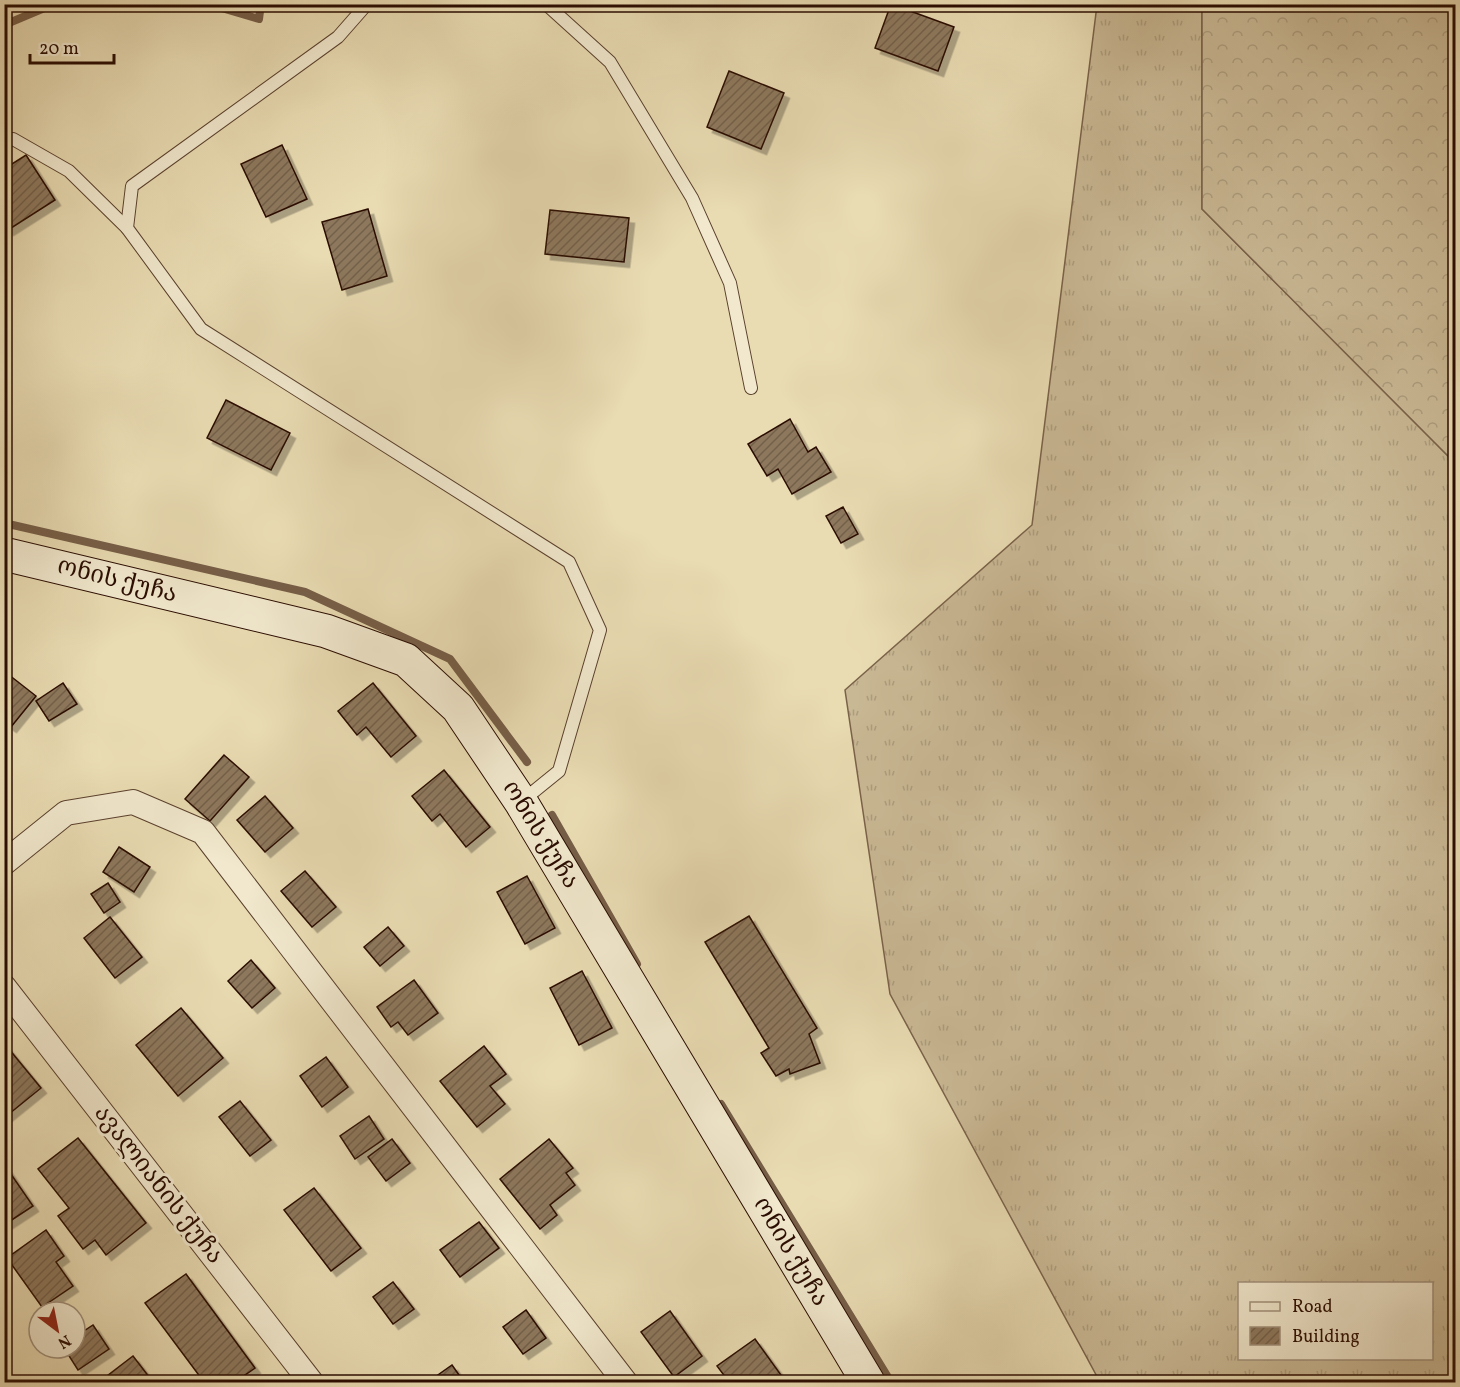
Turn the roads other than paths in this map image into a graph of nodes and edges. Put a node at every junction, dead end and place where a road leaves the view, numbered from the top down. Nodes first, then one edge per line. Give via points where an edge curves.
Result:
1 (367, 4) edge
2 (546, 4) edge
3 (4, 142) edge
4 (127, 228) junction
5 (751, 388) dead end
6 (4, 554) edge
7 (521, 802) junction
8 (4, 863) edge
9 (4, 987) edge
10 (311, 1383) edge
11 (626, 1383) edge
12 (868, 1383) edge

1 - 4 lane via 339,37 132,186
2 - 5 lane via 610,62 692,198 730,284
3 - 4 lane via 13,139 69,171
4 - 7 lane via 201,329 569,562 600,630 559,771
6 - 7 main road, ონის ქუჩა via 326,631 406,660 458,708
7 - 12 main road, ონის ქუჩა
8 - 11 street via 66,813 133,802 203,832
9 - 10 street, ავალიანის ქუჩა

